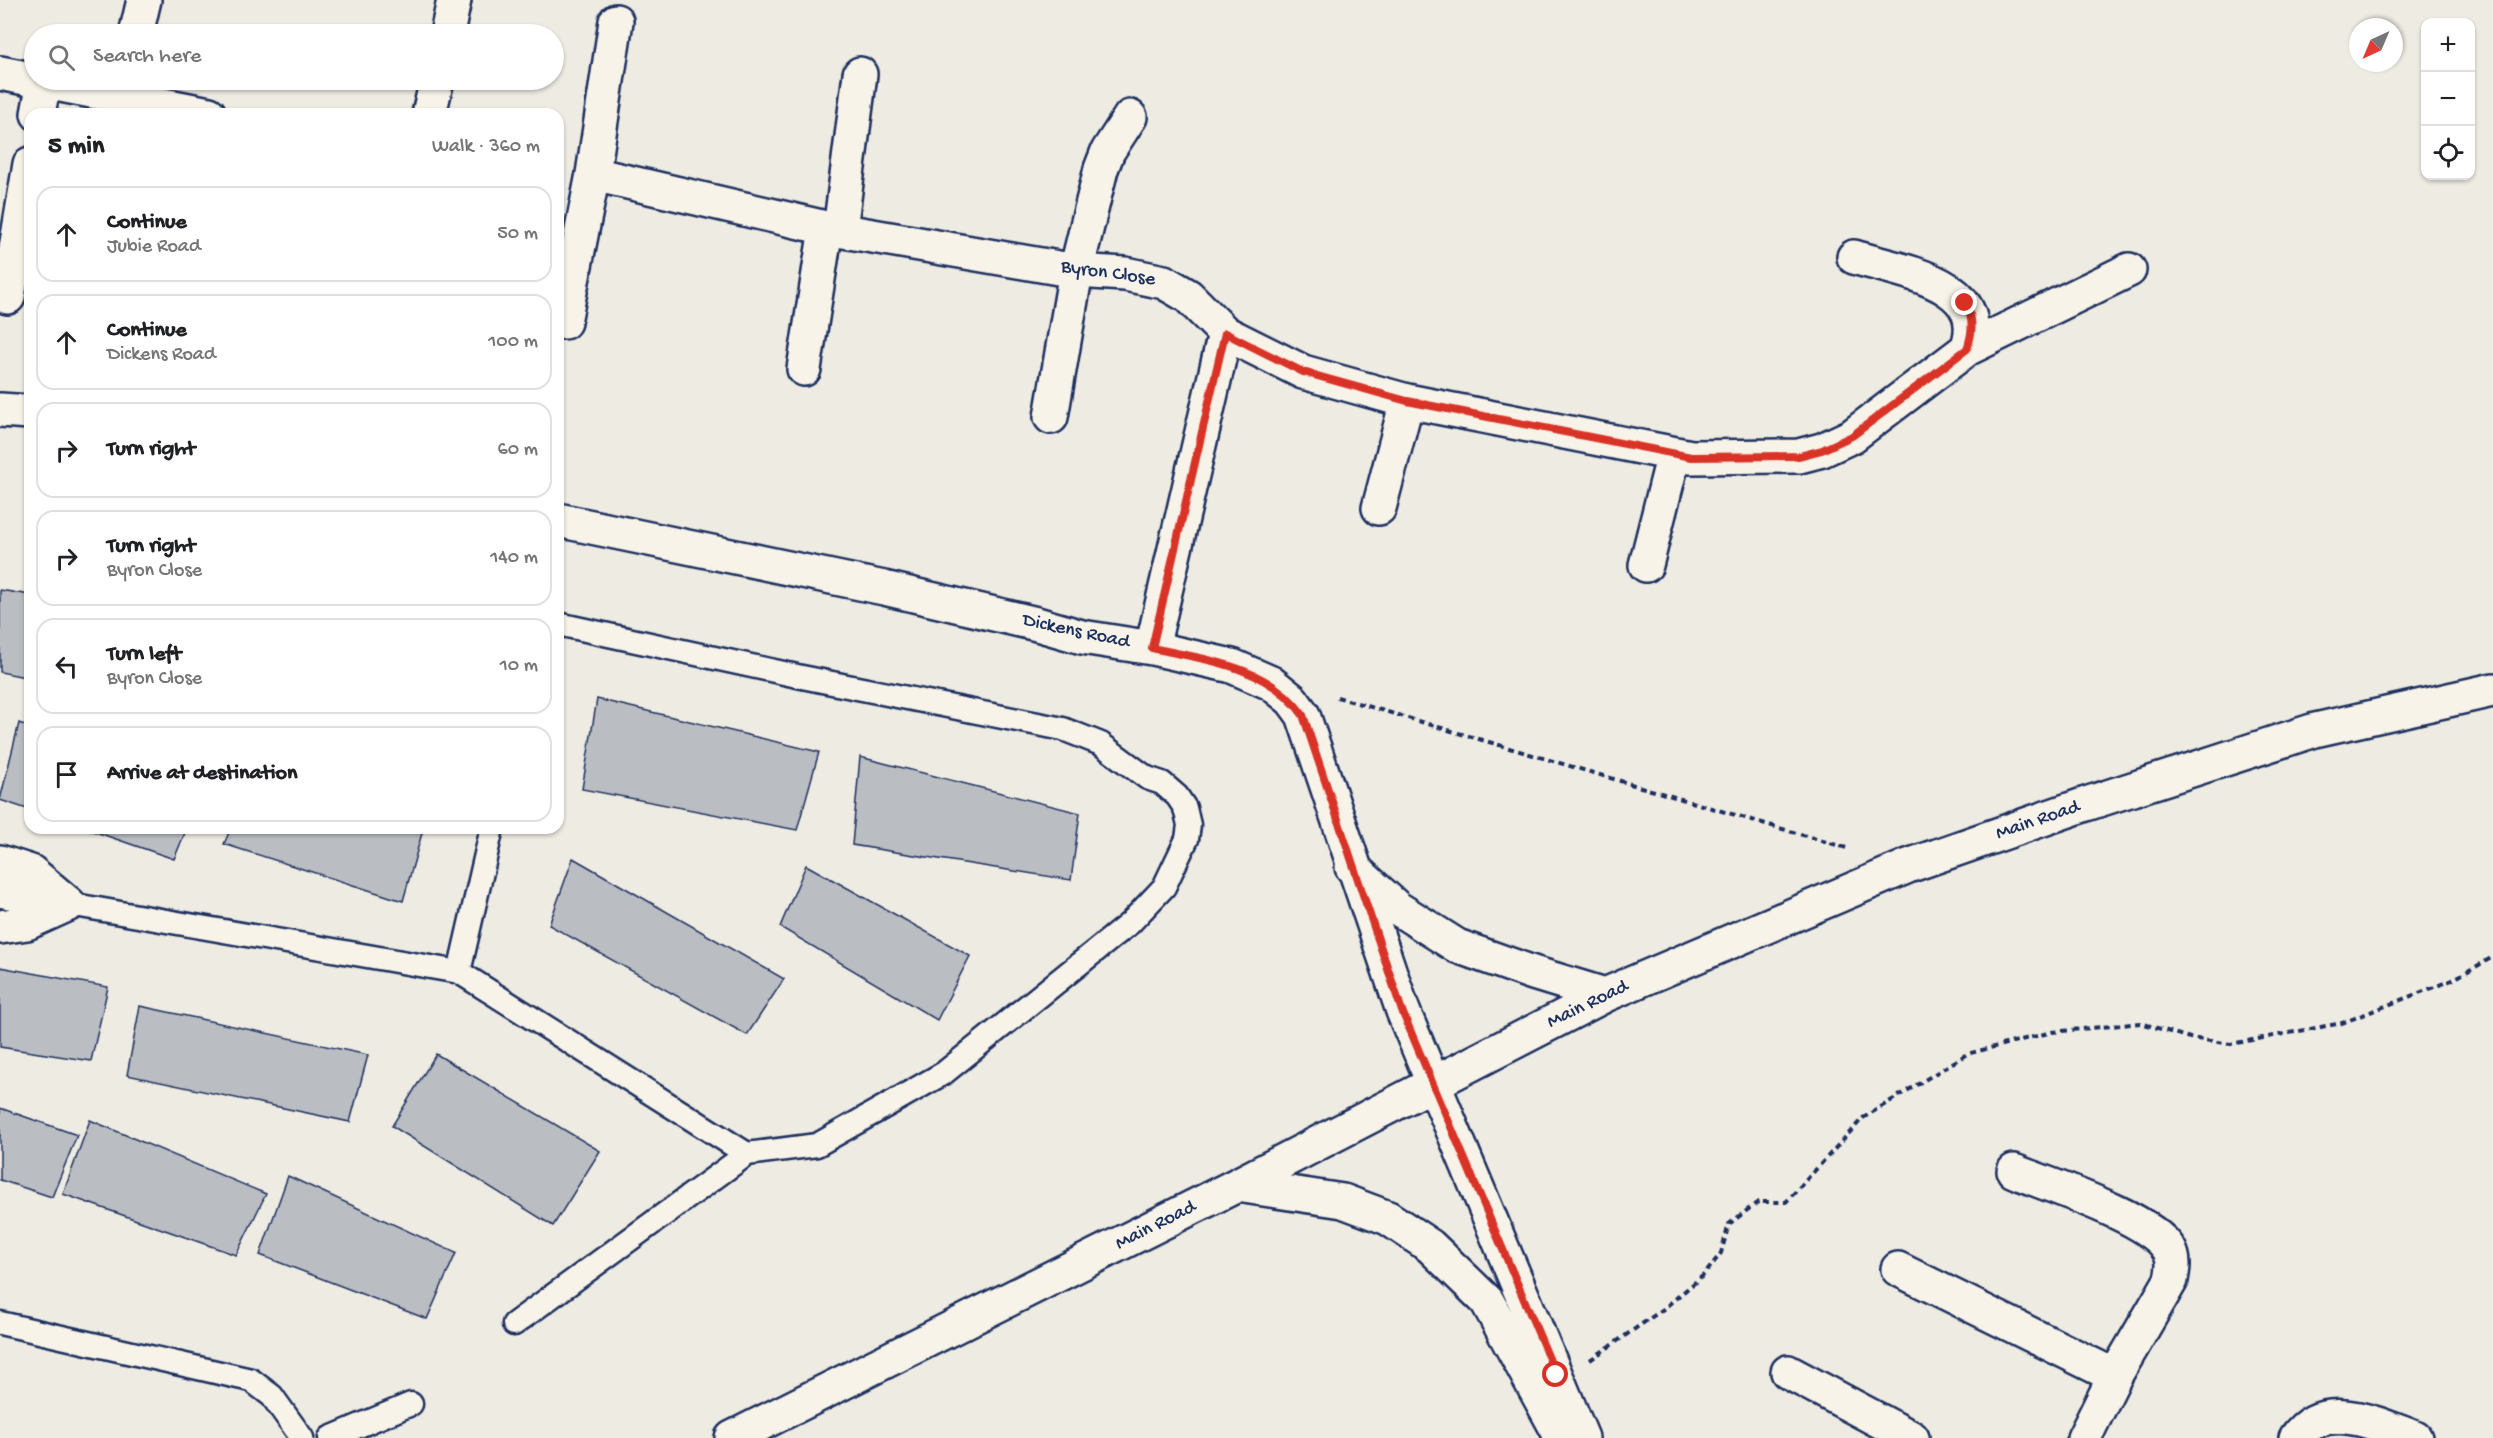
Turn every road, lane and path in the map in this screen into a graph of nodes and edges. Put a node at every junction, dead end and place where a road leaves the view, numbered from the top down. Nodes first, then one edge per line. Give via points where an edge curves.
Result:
1 (144, 0) edge
2 (454, 0) edge
3 (616, 21) dead end
4 (138, 24) edge
5 (449, 24) edge
6 (0, 73) edge
7 (861, 74) dead end
8 (24, 77) edge
9 (42, 90) edge
10 (131, 90) edge
11 (435, 90) edge
12 (39, 108) edge
13 (189, 108) edge
14 (430, 108) edge
15 (1130, 117) dead end
16 (593, 174) junction
17 (24, 200) edge
18 (833, 229) junction
19 (1854, 257) dead end
20 (2129, 270) dead end
21 (1076, 271) junction
22 (8, 297) dead end
23 (564, 322) dead end
24 (1225, 333) junction
25 (1967, 349) junction
26 (804, 369) dead end
27 (1407, 401) junction
28 (0, 410) edge
29 (24, 412) edge
30 (1051, 417) dead end
31 (1674, 454) junction
32 (1380, 508) dead end
33 (564, 521) edge
34 (1646, 565) dead end
35 (564, 625) edge
36 (1152, 648) junction
37 (2493, 690) edge
38 (1335, 697) dead end
39 (491, 834) edge
40 (1851, 849) dead end
41 (0, 862) edge
42 (1352, 867) junction
43 (0, 890) edge
44 (69, 904) junction
45 (0, 927) edge
46 (2493, 957) edge
47 (459, 972) junction
48 (1605, 995) junction
49 (1433, 1083) junction
50 (747, 1154) junction
51 (2014, 1171) dead end
52 (1237, 1185) junction
53 (1898, 1269) dead end
54 (0, 1323) edge
55 (514, 1324) dead end
56 (1788, 1372) dead end
57 (1556, 1375) junction
58 (2115, 1376) junction
59 (411, 1404) dead end
60 (302, 1438) edge
61 (330, 1438) edge
62 (732, 1438) edge
63 (1562, 1438) edge
64 (1582, 1438) edge
65 (1912, 1438) edge
66 (2084, 1438) edge
67 (2296, 1438) edge
68 (2415, 1438) edge

1 - 4 street
2 - 5 street
3 - 16 street
6 - 8 street
7 - 18 street
9 - 12 street
10 - 13 street
11 - 14 street
15 - 21 street via 1101,169
16 - 18 street, Byron Close
16 - 23 street
17 - 22 street
18 - 21 street, Byron Close
18 - 26 street
19 - 25 street via 1934,282 1954,293 1965,303 1972,322
20 - 25 street, Byron Close
21 - 24 street, Byron Close via 1125,274 1164,282 1188,296
21 - 30 street
24 - 27 street, Byron Close via 1303,372
24 - 36 street
25 - 31 street, Byron Close via 1852,436 1822,450 1799,456
27 - 31 street, Byron Close
27 - 32 street
28 - 29 street
31 - 34 street
33 - 36 street, Dickens Road via 884,588 1082,637
35 - 50 lane via 1063,729 1101,744 1147,777 1162,783 1185,808 1187,839 1164,887 1130,923 944,1072 817,1145
36 - 42 street, Dickens Road via 1232,666 1271,683 1292,700 1303,715
37 - 48 street, Main Road via 2314,730 2097,800 1908,866
38 - 40 path
39 - 47 lane
41 - 44 street via 31,872
42 - 48 street via 1397,908 1457,946
42 - 49 street, Dickens Road via 1402,1011
43 - 44 street
44 - 45 street via 27,923
44 - 47 lane
46 - 57 path via 2452,980 2342,1023 2231,1044 2190,1038 2141,1023 2052,1032 1967,1054 1863,1118 1786,1202 1758,1203 1728,1224 1721,1253 1706,1274 1662,1310 1595,1358
47 - 50 lane
48 - 49 street, Main Road
49 - 52 street, Main Road
49 - 57 street, Dickens Road
50 - 55 lane
51 - 58 street via 2140,1224 2169,1250 2174,1266 2170,1280
52 - 62 street, Main Road
52 - 63 street via 1342,1201 1388,1218 1430,1246 1487,1301
53 - 58 street
54 - 60 lane via 251,1380 272,1396
56 - 65 street
57 - 64 street, Dickens Road
58 - 66 street
59 - 61 lane
67 - 68 street via 2313,1422 2353,1416

